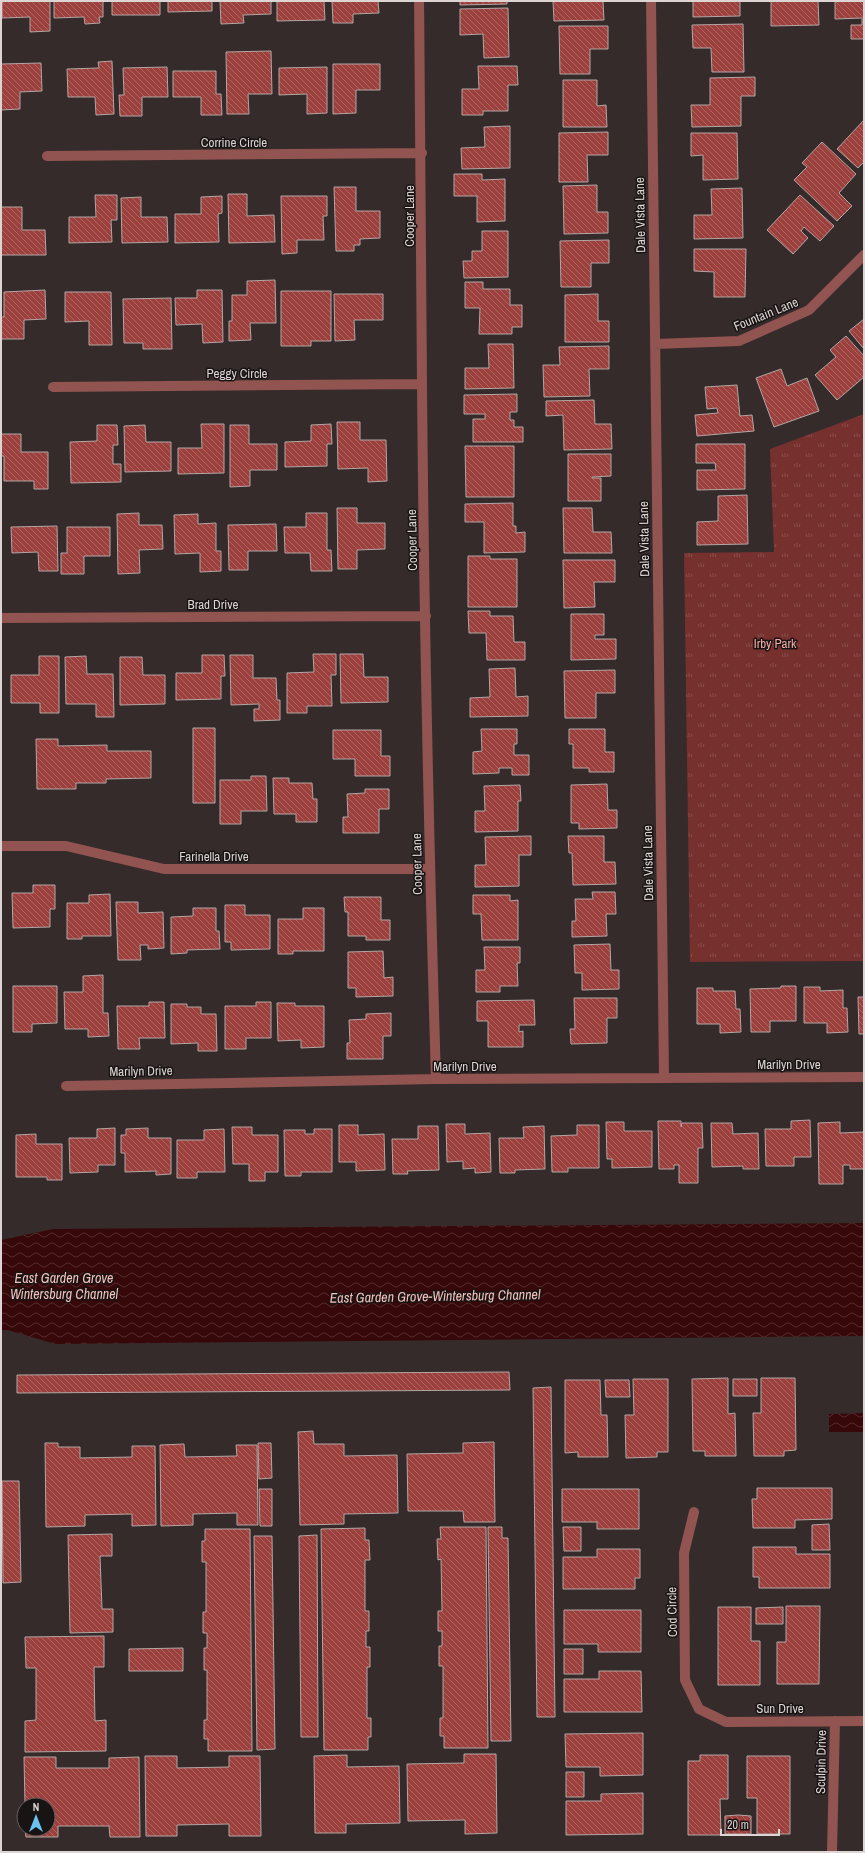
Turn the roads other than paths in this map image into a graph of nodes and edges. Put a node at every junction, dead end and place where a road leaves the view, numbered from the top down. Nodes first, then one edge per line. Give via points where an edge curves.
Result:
1 (419, 1) edge
2 (651, 1) edge
3 (422, 153) junction
4 (47, 156) dead end
5 (864, 255) edge
6 (655, 344) junction
7 (422, 384) junction
8 (53, 387) dead end
9 (426, 616) junction
10 (1, 618) edge
11 (1, 846) edge
12 (429, 869) junction
13 (864, 1077) edge
14 (664, 1078) junction
15 (436, 1079) junction
16 (66, 1086) dead end
17 (694, 1512) dead end
18 (699, 1709) joint
19 (835, 1721) junction
20 (864, 1721) edge
21 (832, 1852) edge

1 - 3 street, Cooper Lane
2 - 6 street, Dale Vista Lane
3 - 4 street, Corrine Circle
3 - 7 street, Cooper Lane
5 - 6 street, Fountain Lane via 808,310 739,341
6 - 14 street, Dale Vista Lane
7 - 8 street, Peggy Circle
7 - 9 street, Cooper Lane
9 - 10 street, Brad Drive
9 - 12 street, Cooper Lane
11 - 12 street, Farinella Drive via 66,846 164,869
12 - 15 street, Cooper Lane
13 - 14 street, Marilyn Drive
14 - 15 street, Marilyn Drive
15 - 16 street, Marilyn Drive
17 - 18 street, Cod Circle via 684,1553 686,1680
18 - 19 street, Sun Drive via 726,1722
19 - 20 street, Sun Drive
19 - 21 street, Sculpin Drive

